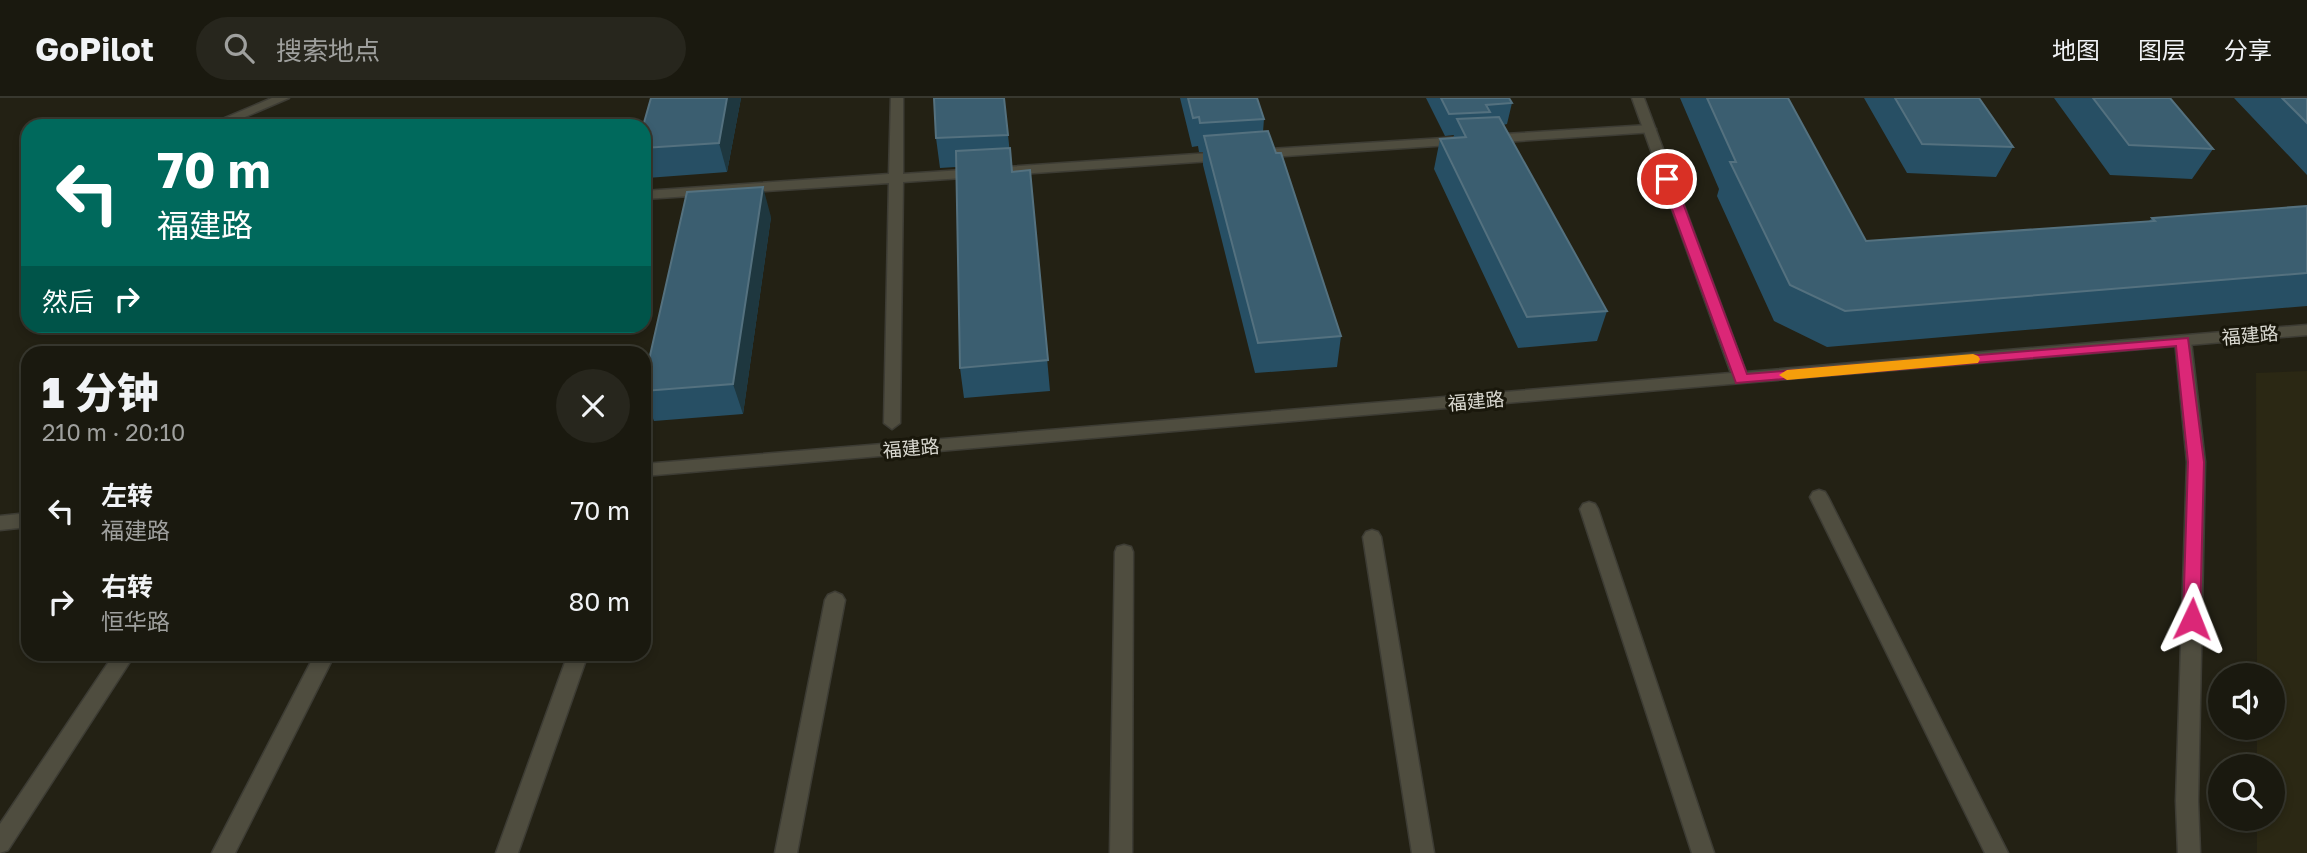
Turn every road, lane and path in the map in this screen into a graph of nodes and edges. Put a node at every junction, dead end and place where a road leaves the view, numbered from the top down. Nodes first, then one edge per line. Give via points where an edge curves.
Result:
1 (283, 98) edge
2 (897, 98) edge
3 (1638, 98) edge
4 (231, 119) edge
5 (1649, 128) junction
6 (896, 178) junction
7 (651, 195) edge
8 (2307, 330) edge
9 (2183, 341) junction
10 (1741, 379) junction
11 (892, 423) dead end
12 (651, 469) edge
13 (1819, 497) dead end
14 (1589, 509) dead end
15 (21, 521) edge
16 (0, 523) edge
17 (1372, 537) dead end
18 (1124, 552) dead end
19 (835, 600) dead end
20 (120, 661) edge
21 (321, 661) edge
22 (576, 661) edge
23 (0, 843) edge
24 (223, 853) edge
25 (507, 853) edge
26 (786, 853) edge
27 (1121, 853) edge
28 (1423, 853) edge
29 (1703, 853) edge
30 (1997, 853) edge
31 (2189, 853) edge

1 - 4 street
2 - 6 street
3 - 5 street
5 - 6 street
5 - 10 street
6 - 7 street
6 - 11 street
8 - 9 street, 福建路
9 - 10 street, 福建路
9 - 31 street via 2196,462 2186,801
10 - 12 street, 福建路
13 - 30 street
14 - 29 street
15 - 16 street
17 - 28 street
18 - 27 street
19 - 26 street
20 - 23 street
21 - 24 street
22 - 25 street

